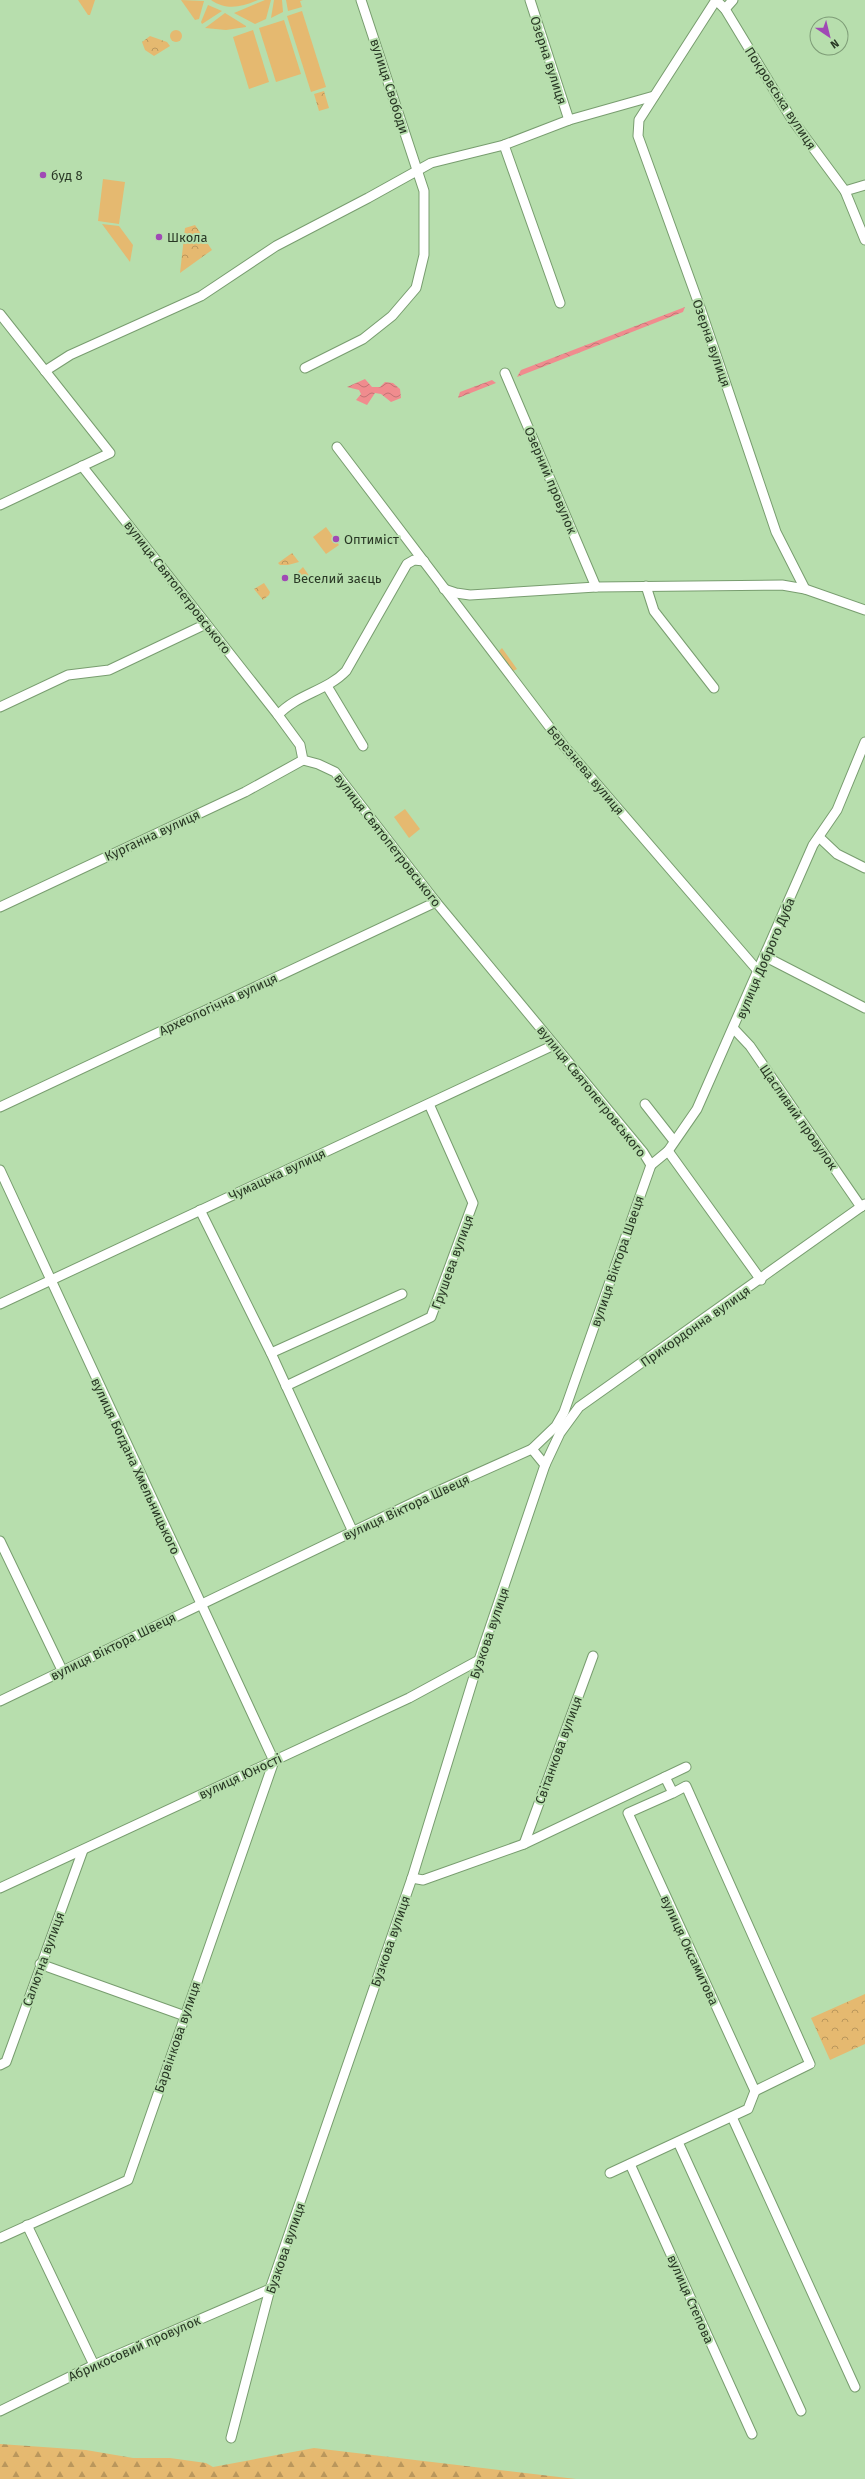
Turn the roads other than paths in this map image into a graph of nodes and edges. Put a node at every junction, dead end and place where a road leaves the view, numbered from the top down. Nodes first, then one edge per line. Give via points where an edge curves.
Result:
1 (361, 0) edge
2 (530, 0) edge
3 (716, 0) edge
4 (733, 0) edge
5 (725, 9) junction
6 (654, 96) junction
7 (569, 120) junction
8 (504, 145) junction
9 (417, 172) junction
10 (865, 185) edge
11 (845, 192) junction
12 (865, 240) edge
13 (560, 303) dead end
14 (0, 314) edge
15 (305, 368) dead end
16 (45, 371) junction
17 (505, 373) dead end
18 (337, 447) dead end
19 (82, 466) junction
20 (0, 505) edge
21 (424, 561) junction
22 (646, 586) junction
23 (596, 587) junction
24 (444, 589) junction
25 (805, 589) junction
26 (865, 610) edge
27 (206, 624) junction
28 (327, 686) junction
29 (714, 688) dead end
30 (0, 706) edge
31 (278, 715) junction
32 (865, 742) edge
33 (363, 746) dead end
34 (303, 760) junction
35 (819, 836) junction
36 (865, 868) edge
37 (436, 902) junction
38 (0, 906) edge
39 (766, 957) junction
40 (759, 972) junction
41 (865, 1008) edge
42 (734, 1030) junction
43 (554, 1045) junction
44 (429, 1104) junction
45 (645, 1104) dead end
46 (0, 1107) edge
47 (674, 1141) junction
48 (668, 1151) junction
49 (651, 1165) junction
50 (0, 1170) edge
51 (863, 1205) edge
52 (200, 1210) junction
53 (761, 1280) junction
54 (51, 1281) junction
55 (402, 1294) dead end
56 (0, 1304) edge
57 (271, 1353) junction
58 (286, 1386) junction
59 (532, 1448) junction
60 (545, 1465) junction
61 (353, 1532) junction
62 (0, 1541) edge
63 (200, 1604) junction
64 (593, 1656) dead end
65 (479, 1660) junction
66 (62, 1670) junction
67 (0, 1701) edge
68 (274, 1761) junction
69 (686, 1767) dead end
70 (665, 1777) junction
71 (673, 1792) junction
72 (524, 1844) junction
73 (82, 1850) junction
74 (412, 1878) junction
75 (0, 1888) edge
76 (40, 1964) junction
77 (185, 2016) junction
78 (0, 2065) edge
79 (755, 2091) junction
80 (732, 2117) junction
81 (678, 2142) junction
82 (630, 2164) junction
83 (610, 2173) dead end
84 (27, 2226) junction
85 (0, 2238) edge
86 (270, 2290) junction
87 (94, 2365) junction
88 (855, 2387) dead end
89 (0, 2410) edge
90 (801, 2412) dead end
91 (752, 2434) dead end
92 (231, 2438) dead end

1 - 9 street, вулиця Свободи
2 - 7 street, Озерна вулиця
3 - 5 street, Покровська вулиця
3 - 6 street, Озерна вулиця
4 - 5 street
5 - 11 street, Покровська вулиця via 791,118
6 - 7 street, Озерна вулиця
6 - 25 street, Озерна вулиця via 639,120 638,136 701,310 776,532
7 - 8 street, Озерна вулиця
8 - 9 street, Озерна вулиця via 431,163
8 - 13 street
9 - 15 street, вулиця Свободи via 424,191 426,211 424,255 416,288 392,316 363,339
9 - 16 street, Озерна вулиця via 276,246 201,296 70,355
10 - 11 street
11 - 12 street, Покровська вулиця
14 - 16 street
16 - 19 street via 110,453
17 - 23 street, Озерний провулок
18 - 21 street, Березнева вулиця
19 - 20 street
19 - 27 street, вулиця Святопетровського
21 - 24 street, Березнева вулиця
21 - 28 street via 414,560 408,564 346,671 338,680
22 - 23 street
22 - 25 street via 758,584
22 - 29 street via 654,611
23 - 24 street via 470,595
24 - 40 street, Березнева вулиця via 564,746
25 - 26 street
27 - 30 street via 109,670 68,675
27 - 31 street, вулиця Святопетровського
28 - 31 street via 292,702
28 - 33 street
31 - 34 street, вулиця Святопетровського via 300,745
32 - 35 street, вулиця Доброго Дуба via 837,810
34 - 37 street, вулиця Святопетровського via 335,772
34 - 38 street, Курганна вулиця via 245,792
35 - 36 street via 837,854
35 - 39 street, вулиця Доброго Дуба
37 - 43 street, вулиця Святопетровського
37 - 46 street, Археологічна вулиця
39 - 40 street, вулиця Доброго Дуба
39 - 41 street
40 - 42 street, вулиця Доброго Дуба
42 - 47 street, вулиця Доброго Дуба via 697,1109
42 - 51 street, Щасливий провулок via 750,1046
43 - 44 street, Чумацька вулиця
43 - 49 street, вулиця Святопетровського
44 - 52 street, Чумацька вулиця
44 - 58 street, Грушева вулиця via 473,1203 431,1317
45 - 47 street
47 - 48 street, вулиця Доброго Дуба
48 - 49 street, вулиця Доброго Дуба
48 - 53 street
49 - 59 street, вулиця Віктора Швеця via 564,1412 556,1426
50 - 54 street, вулиця Богдана Хмельницького
51 - 53 street, Прикордонна вулиця
52 - 54 street, Чумацька вулиця
52 - 57 street
53 - 60 street, Прикордонна вулиця via 579,1407 560,1433
54 - 56 street, Чумацька вулиця
54 - 63 street, вулиця Богдана Хмельницького
55 - 57 street
57 - 58 street
58 - 61 street
59 - 60 street
59 - 61 street, вулиця Віктора Швеця
60 - 65 street, Бузкова вулиця
61 - 63 street, вулиця Віктора Швеця
62 - 66 street
63 - 66 street, вулиця Віктора Швеця
63 - 68 street, вулиця Богдана Хмельницького
64 - 72 street, Світанкова вулиця
65 - 68 street, вулиця Юності via 409,1698
65 - 74 street, Бузкова вулиця
66 - 67 street, вулиця Віктора Швеця
68 - 73 street, вулиця Юності
68 - 77 street, Барвінкова вулиця
69 - 70 street
70 - 71 street
70 - 72 street
71 - 79 street, вулиця Оксамитова via 628,1813
71 - 79 street via 686,1786 810,2064
72 - 74 street via 423,1880
73 - 75 street, вулиця Юності
73 - 76 street, Салютна вулиця
74 - 86 street, Бузкова вулиця
76 - 77 street
76 - 78 street, Салютна вулиця via 6,2062
77 - 84 street, Барвінкова вулиця via 128,2180
79 - 80 street via 748,2110
80 - 81 street
80 - 88 street
81 - 82 street
81 - 90 street
82 - 83 street
82 - 91 street, вулиця Степова
84 - 85 street, Барвінкова вулиця
84 - 87 street
86 - 87 street, Абрикосовий провулок
86 - 92 street, Бузкова вулиця
87 - 89 street, Абрикосовий провулок

